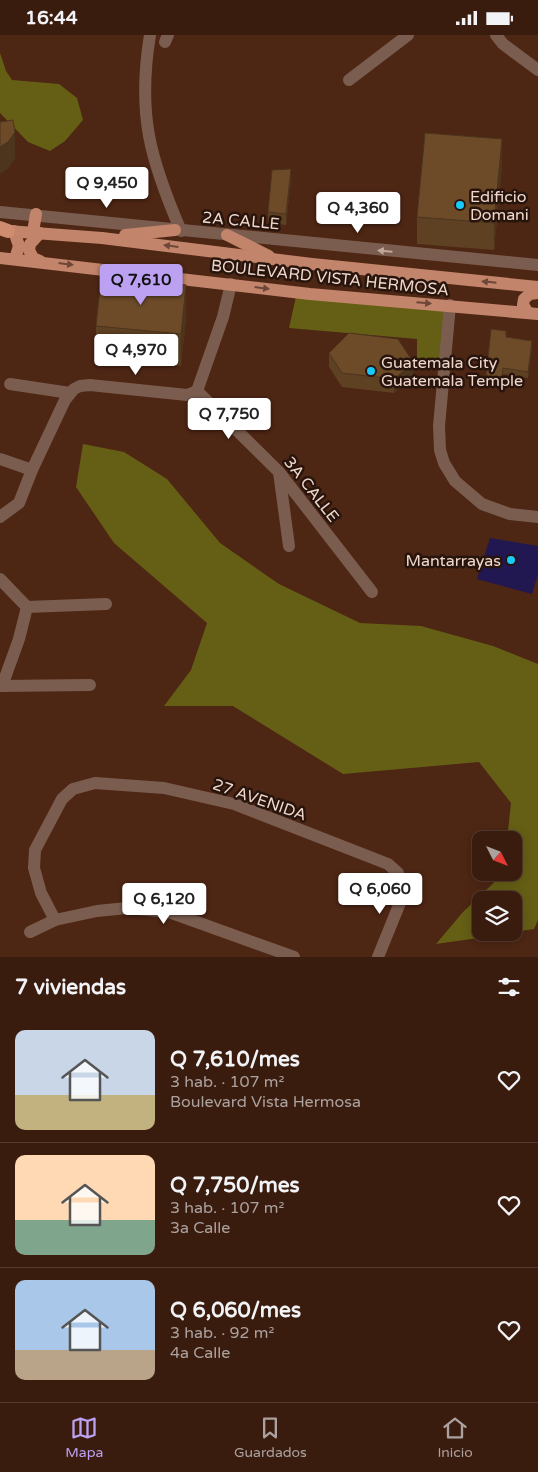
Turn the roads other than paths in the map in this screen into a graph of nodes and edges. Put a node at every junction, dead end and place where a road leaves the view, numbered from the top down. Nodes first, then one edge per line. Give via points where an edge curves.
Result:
1 (150, 35) edge
2 (408, 35) edge
3 (496, 35) edge
4 (538, 70) edge
5 (349, 80) dead end
6 (0, 212) edge
7 (36, 214) junction
8 (5, 230) edge
9 (178, 230) junction
10 (36, 233) junction
11 (227, 235) junction
12 (102, 238) junction
13 (0, 258) edge
14 (15, 259) junction
15 (278, 260) junction
16 (41, 261) junction
17 (538, 265) edge
18 (231, 285) junction
19 (538, 287) edge
20 (538, 293) edge
21 (450, 305) junction
22 (533, 314) edge
23 (10, 383) dead end
24 (75, 389) junction
25 (197, 391) junction
26 (0, 459) edge
27 (32, 470) junction
28 (279, 472) junction
29 (0, 517) edge
30 (538, 517) edge
31 (288, 546) dead end
32 (0, 579) edge
33 (372, 592) dead end
34 (106, 604) dead end
35 (27, 607) junction
36 (90, 685) dead end
37 (1, 686) edge
38 (55, 920) junction
39 (30, 932) dead end
40 (294, 957) edge
41 (378, 957) edge

1 - 9 street via 144,68 146,121 152,155
2 - 5 street
3 - 4 street
6 - 7 street, 2A CALLE
7 - 9 street, 2A CALLE
7 - 10 main road
8 - 10 main road, BOULEVARD VISTA HERMOSA
8 - 14 main road via 19,246
9 - 11 street, 2A CALLE
9 - 12 main road
10 - 12 main road, BOULEVARD VISTA HERMOSA
10 - 16 main road via 29,250 33,258
11 - 15 main road
17 -> 11 street, 2A CALLE
15 -> 12 main road, BOULEVARD VISTA HERMOSA
13 - 14 main road, BOULEVARD VISTA HERMOSA
14 - 16 main road, BOULEVARD VISTA HERMOSA
19 -> 15 main road, BOULEVARD VISTA HERMOSA
16 -> 18 main road, BOULEVARD VISTA HERMOSA
18 -> 21 main road, BOULEVARD VISTA HERMOSA
18 - 25 street
20 - 22 main road via 524,299 524,305
21 - 22 main road, BOULEVARD VISTA HERMOSA
21 - 30 street via 439,426 440,450 455,481 482,504 510,514
23 - 24 street
24 - 25 street via 187,395
24 - 27 street
25 - 28 street, 3A CALLE
26 - 27 street
27 - 29 street via 19,503
28 - 31 street
28 - 33 street, 3A CALLE
32 - 35 street
34 - 35 street
35 - 37 street
36 - 37 street
38 - 39 street
38 - 40 street via 127,908 169,911
38 - 41 street, 27 AVENIDA via 41,893 34,868 35,850 62,799 73,789 94,783 164,788 234,804 388,864 398,873 404,893

